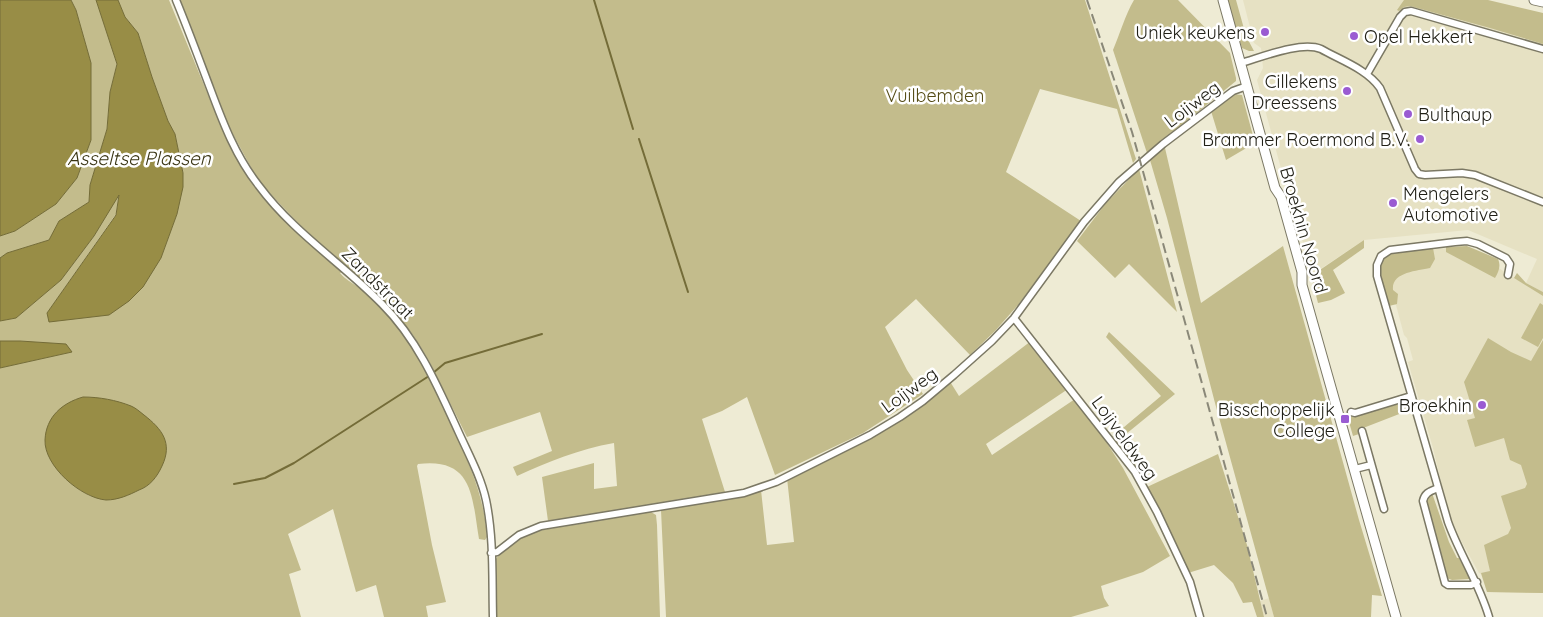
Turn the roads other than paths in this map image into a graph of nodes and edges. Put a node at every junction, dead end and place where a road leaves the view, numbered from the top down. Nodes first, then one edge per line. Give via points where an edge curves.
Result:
1 (176, 0) edge
2 (1223, 0) edge
3 (1534, 0) edge
4 (1543, 2) edge
5 (1543, 49) edge
6 (1241, 63) junction
7 (1367, 74) junction
8 (1247, 86) junction
9 (1543, 202) edge
10 (1508, 275) dead end
11 (1014, 318) junction
12 (1411, 396) junction
13 (1351, 412) dead end
14 (1362, 431) dead end
15 (1371, 465) junction
16 (1355, 469) junction
17 (1438, 488) junction
18 (1384, 509) dead end
19 (491, 553) junction
20 (1477, 582) junction
21 (493, 617) edge
22 (1200, 617) edge
23 (1396, 617) edge
24 (1489, 617) edge

1 - 19 street, Zandstraat via 225,126 258,186 273,204 396,318 418,350 480,481 490,529
2 - 6 street, Broekhin Noord
3 - 4 street
5 - 7 street via 1411,11 1400,17
6 - 7 street via 1308,46 1321,49
6 - 8 street, Broekhin Noord
7 - 9 street via 1380,88 1419,174 1475,175
8 - 11 street, Loijweg via 1233,91 1119,182 1084,222
8 - 16 street, Broekhin Noord via 1275,188 1281,197 1302,272 1302,285
10 - 12 street via 1510,264 1506,258 1467,241 1390,250 1381,256 1377,276
11 - 19 street, Loijweg via 954,375 908,412 870,435 776,482 744,493 542,526 519,535
11 - 22 street, Loijveldweg via 1135,472 1190,582
12 - 13 street
12 - 17 street
14 - 15 street
15 - 16 street
15 - 18 street
16 - 23 street, Broekhin Noord
17 - 20 street via 1454,540
17 - 20 street via 1427,493 1422,501 1445,583 1471,585
19 - 21 street, Zandstraat
20 - 24 street

